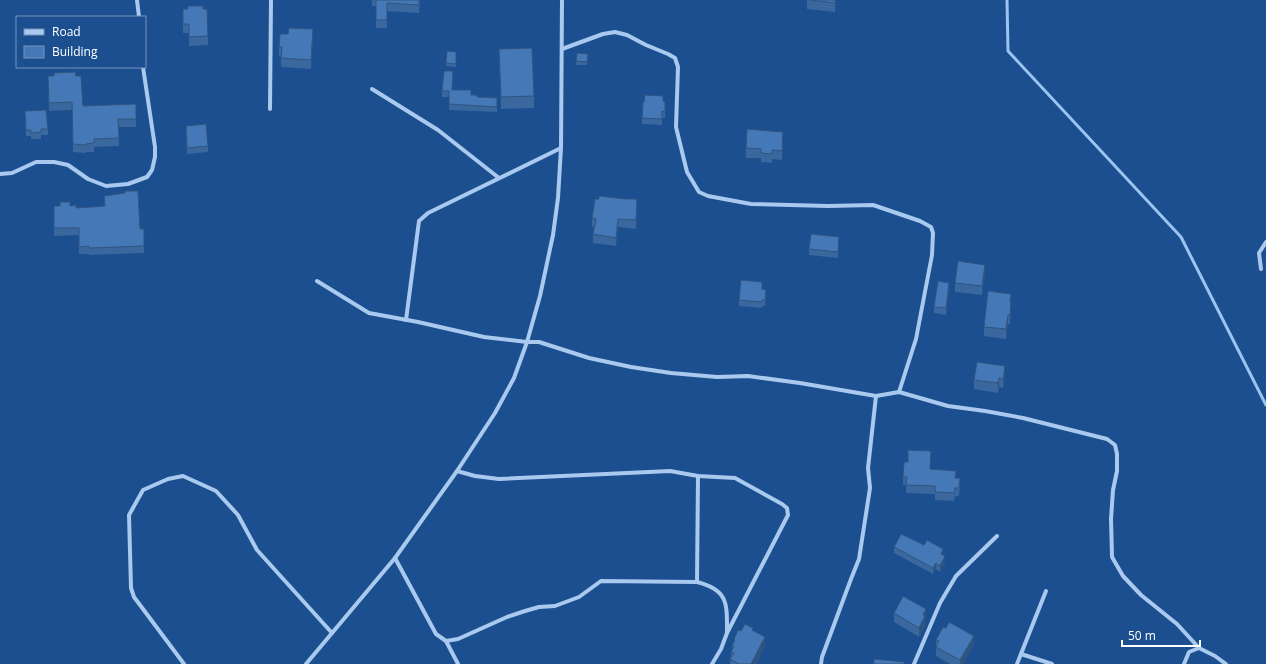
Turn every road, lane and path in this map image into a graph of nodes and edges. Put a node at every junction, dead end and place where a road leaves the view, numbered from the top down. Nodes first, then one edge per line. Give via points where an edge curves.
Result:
1 (137, 0) edge
2 (271, 0) edge
3 (562, 0) edge
4 (139, 16) edge
5 (562, 49) junction
6 (143, 68) edge
7 (372, 89) dead end
8 (270, 109) dead end
9 (561, 148) junction
10 (0, 174) edge
11 (499, 178) junction
12 (1266, 242) edge
13 (1261, 269) dead end
14 (317, 281) dead end
15 (406, 320) junction
16 (527, 342) junction
17 (899, 392) junction
18 (876, 396) junction
19 (457, 470) junction
20 (698, 476) junction
21 (997, 536) dead end
22 (395, 558) junction
23 (697, 582) junction
24 (1046, 591) dead end
25 (332, 633) junction
26 (727, 633) junction
27 (446, 641) junction
28 (1199, 648) junction
29 (1021, 654) junction
30 (184, 664) edge
31 (306, 664) edge
32 (458, 664) edge
33 (712, 664) edge
34 (821, 664) edge
35 (914, 664) edge
36 (1017, 664) edge
37 (1052, 664) edge
38 (1184, 664) edge
39 (1226, 664) edge

1 - 4 street
2 - 8 street
3 - 5 street
5 - 9 street
5 - 17 street via 615,32 627,35 675,58 678,67 676,127 687,172 699,192 751,204 873,205 931,227 932,255 918,332
6 - 10 street via 155,147 154,164 147,177 128,184 106,186 88,179 68,165 54,162 36,162 12,173
7 - 11 street via 438,130
9 - 11 street
9 - 16 street via 553,235
11 - 15 street via 428,213 419,221
12 - 13 street via 1259,253
14 - 15 street via 369,313
15 - 16 street via 484,337
16 - 18 street via 539,342 590,358 631,366 709,376 748,376
16 - 19 street via 514,378 495,413
17 - 18 street
17 - 28 street via 948,406 1024,418 1107,439 1115,445 1117,454 1111,519 1112,557 1122,576 1141,596 1178,624
18 - 34 street via 868,468 870,488 859,559
19 - 20 street via 475,476 499,479 662,471
19 - 22 street
20 - 23 street
20 - 26 street via 734,478 787,508 788,515
21 - 35 street via 956,576 940,603
22 - 25 street
22 - 27 street via 436,634
23 - 26 street via 711,586 719,592 725,602
23 - 27 street via 601,581 578,597 555,606 539,607 507,617 458,639
24 - 29 street
25 - 30 street via 257,550 238,515 216,491 183,476 168,479 143,490 129,515 131,588 134,597
25 - 31 street
26 - 33 street
27 - 32 street
28 - 38 street via 1189,652
28 - 39 street
29 - 36 street
29 - 37 street

